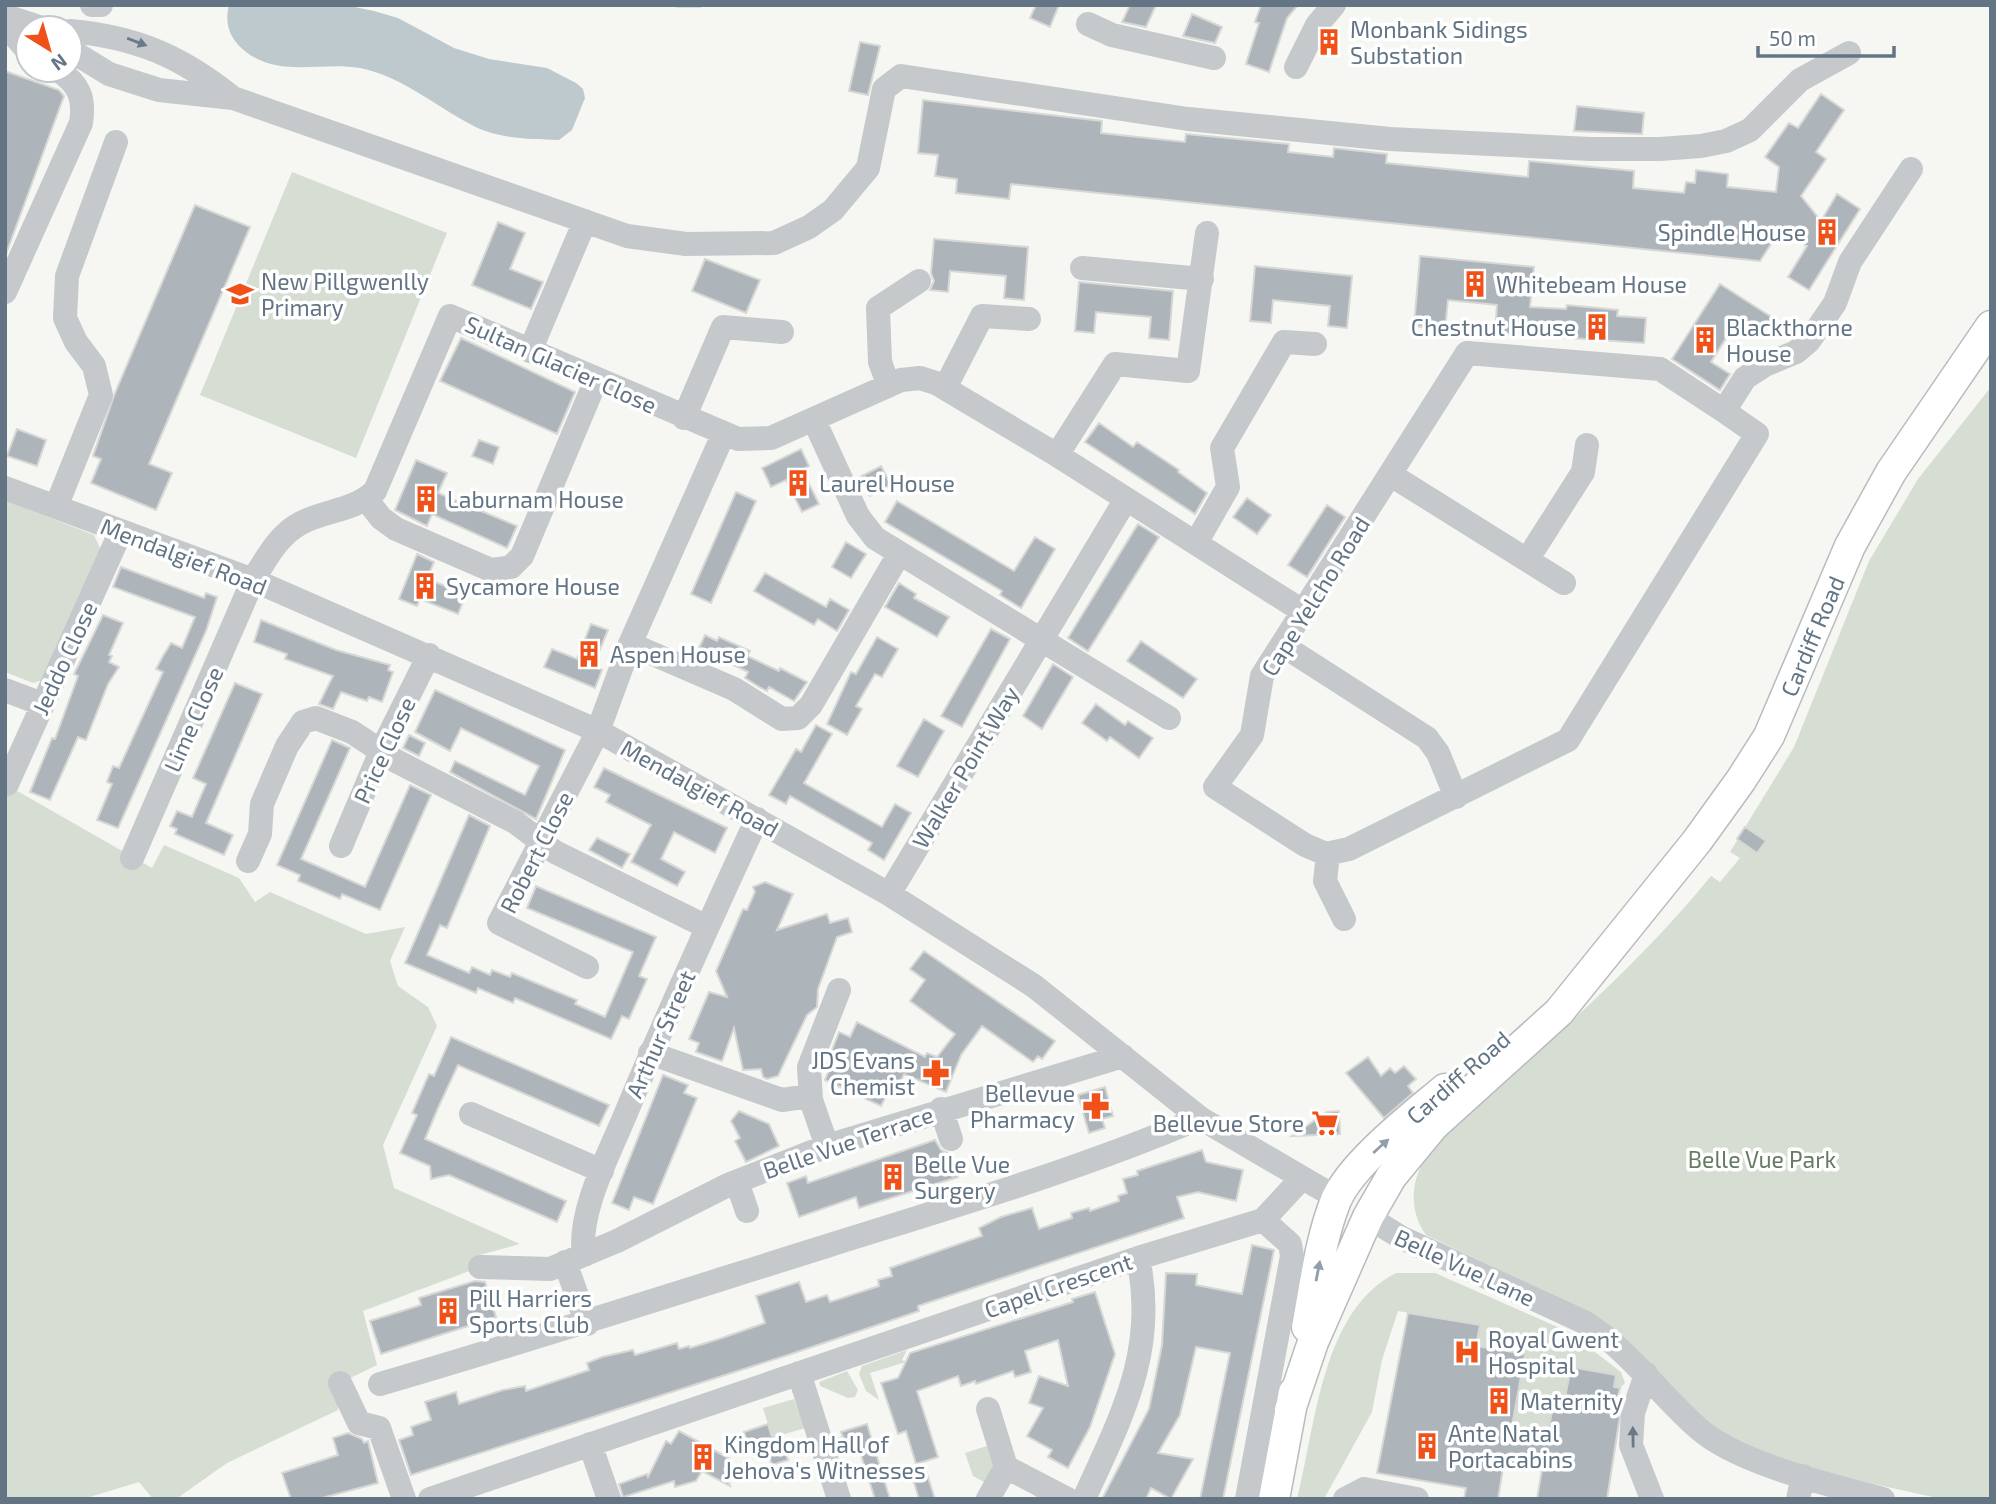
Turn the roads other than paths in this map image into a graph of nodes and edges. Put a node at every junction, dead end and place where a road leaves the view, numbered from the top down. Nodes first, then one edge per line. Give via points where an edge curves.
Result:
1 (30, 5) edge
2 (92, 5) edge
3 (101, 5) edge
4 (1334, 5) edge
5 (5, 10) edge
6 (1089, 22) edge
7 (84, 33) edge
8 (1849, 53) dead end
9 (1214, 58) dead end
10 (84, 59) edge
11 (1296, 67) dead end
12 (74, 84) edge
13 (233, 98) junction
14 (116, 142) dead end
15 (1911, 169) dead end
16 (585, 221) junction
17 (1207, 233) dead end
18 (1082, 268) dead end
19 (1202, 279) junction
20 (919, 281) dead end
21 (5, 292) edge
22 (1029, 319) dead end
23 (1991, 326) edge
24 (782, 332) dead end
25 (1315, 344) dead end
26 (530, 351) junction
27 (596, 380) junction
28 (888, 384) junction
29 (945, 388) junction
30 (1724, 411) junction
31 (684, 418) junction
32 (814, 420) junction
33 (723, 435) junction
34 (1587, 445) dead end
35 (1057, 454) junction
36 (1391, 475) junction
37 (5, 488) edge
38 (366, 499) junction
39 (1126, 499) junction
40 (56, 507) junction
41 (121, 531) junction
42 (1196, 543) junction
43 (899, 554) junction
44 (1527, 559) junction
45 (253, 580) junction
46 (1564, 583) dead end
47 (1304, 612) junction
48 (1041, 640) junction
49 (630, 645) junction
50 (1282, 645) junction
51 (429, 655) junction
52 (5, 690) edge
53 (42, 704) junction
54 (1169, 718) dead end
55 (598, 731) junction
56 (382, 751) junction
57 (7, 784) dead end
58 (1456, 797) junction
59 (757, 820) junction
60 (541, 839) junction
61 (341, 846) dead end
62 (1328, 854) junction
63 (132, 858) dead end
64 (248, 861) dead end
65 (889, 894) junction
66 (1344, 919) dead end
67 (707, 927) junction
68 (1618, 936) junction
69 (587, 967) dead end
70 (839, 990) dead end
71 (650, 1053) junction
72 (1123, 1056) junction
73 (810, 1096) junction
74 (941, 1109) junction
75 (471, 1114) dead end
76 (1200, 1118) junction
77 (951, 1139) dead end
78 (827, 1146) junction
79 (602, 1171) junction
80 (1302, 1178) junction
81 (737, 1182) junction
82 (1337, 1198) junction
83 (747, 1210) dead end
84 (1368, 1217) junction
85 (1263, 1220) junction
86 (1138, 1258) junction
87 (575, 1259) junction
88 (480, 1267) dead end
89 (587, 1324) junction
90 (799, 1373) junction
91 (1646, 1374) junction
92 (340, 1382) dead end
93 (380, 1384) dead end
94 (988, 1409) dead end
95 (1290, 1410) junction
96 (590, 1444) junction
97 (1006, 1467) junction
98 (1801, 1488) edge
99 (404, 1499) edge
100 (430, 1499) edge
101 (609, 1499) edge
102 (839, 1499) edge
103 (988, 1499) edge
104 (1067, 1499) edge
105 (1084, 1499) edge
106 (1247, 1499) edge
107 (1274, 1499) edge
108 (1345, 1499) edge
109 (1417, 1499) edge
110 (1651, 1499) edge
111 (1883, 1499) edge

1 - 5 street
2 - 3 street
4 - 11 street via 1317,25
6 - 9 street via 1112,35
7 -> 13 street via 122,37 172,56
8 - 16 street via 1800,80 1750,130 1726,141 1660,149 1390,139 1188,119 901,76 884,89 868,168 833,210 809,227 774,243 686,244 627,236
10 - 13 street via 109,74 159,90
12 - 21 street via 82,97 81,123
13 - 16 street
14 - 40 street via 67,276 65,318 94,366 101,395
15 - 30 street via 1850,262 1835,303 1809,341 1745,378
16 - 26 street
17 - 19 street
18 - 19 street
19 - 35 street via 1188,371 1115,364
20 - 28 street via 878,308 880,362
22 - 29 street via 982,316
23 - 68 main road, Cardiff Road via 1891,472 1850,546 1769,736 1697,841
24 - 31 street, Sultan Glacier Close via 723,327
25 - 42 street via 1284,342 1222,448 1228,487
26 - 27 street, Sultan Glacier Close
26 - 38 street, Sultan Glacier Close via 450,316 381,482
27 - 31 street, Sultan Glacier Close
27 - 38 street via 522,556 511,567 491,570 396,529
28 - 29 street, Sultan Glacier Close via 920,378
28 - 32 street, Sultan Glacier Close
29 - 35 street, Sultan Glacier Close
30 - 36 street, Cape Yelcho Road via 1660,369 1468,353
30 - 58 street, Cape Yelcho Road via 1756,433 1579,726 1556,747
31 - 33 street, Sultan Glacier Close
32 - 33 street, Sultan Glacier Close via 755,441
32 - 43 street via 865,527
33 - 49 street, Robert Close
34 - 44 street via 1583,472
35 - 39 street, Sultan Glacier Close
36 - 44 street
36 - 47 street, Cape Yelcho Road
37 - 40 street, Mendalgief Road
38 - 45 street via 295,527 272,548
39 - 42 street, Sultan Glacier Close
39 - 48 street, Walker Point Way
40 - 41 street, Mendalgief Road
41 - 45 street, Mendalgief Road
41 - 53 street, Jeddo Close
42 - 47 street, Sultan Glacier Close
43 - 48 street
43 - 49 street via 811,705 798,718 782,719 734,689
44 - 46 street
45 - 51 street, Mendalgief Road
45 - 63 street, Lime Close
47 - 50 street, Cape Yelcho Road
48 - 54 street
48 - 65 street, Walker Point Way
49 - 55 street, Robert Close
50 - 58 street via 1427,738
50 - 62 street, Cape Yelcho Road via 1262,676 1252,735 1215,787 1305,845
51 - 55 street, Mendalgief Road
51 - 56 street, Price Close
52 - 53 street
53 - 57 street, Jeddo Close
55 - 59 street, Mendalgief Road
55 - 60 street, Robert Close
56 - 60 street
56 - 61 street, Price Close
56 - 64 street via 329,721 303,722 287,746 262,804 260,834
58 - 62 street, Cape Yelcho Road via 1349,849
59 - 65 street, Mendalgief Road
59 - 67 street, Arthur Street
60 - 67 street via 555,852
60 - 69 street, Robert Close via 499,923
62 - 66 street via 1325,881
65 - 72 street, Mendalgief Road via 1034,986
67 - 71 street, Arthur Street
82 -> 68 main road, Cardiff Road via 1368,1158
68 - 84 main road, Cardiff Road via 1559,1012 1433,1126 1395,1171
70 - 73 street via 809,1067
71 - 73 street via 782,1100
71 - 79 street, Arthur Street
72 - 74 street, Belle Vue Terrace
72 - 76 street, Mendalgief Road
73 - 78 street
74 - 77 street
74 - 78 street, Belle Vue Terrace
75 - 79 street
76 - 80 street, Mendalgief Road
76 - 89 street via 1136,1146
78 - 81 street, Belle Vue Terrace
79 - 87 street, Arthur Street
80 - 82 street, Mendalgief Road
80 - 85 street
81 - 83 street
81 - 87 street, Belle Vue Terrace
82 - 84 main road
95 -> 82 main road, Cardiff Road via 1324,1239
84 - 91 street, Belle Vue Lane via 1402,1238 1586,1324 1618,1346
84 - 95 main road, Cardiff Road via 1313,1342
85 - 86 street, Capel Crescent
85 - 106 street via 1290,1244 1292,1256
86 - 90 street, Capel Crescent
86 - 105 street via 1143,1281 1138,1367 1130,1397
87 - 88 street, Belle Vue Terrace via 550,1269
87 - 89 street
89 - 93 street
90 - 96 street, Capel Crescent
90 - 102 street
91 - 98 street, Belle Vue Lane via 1700,1431
110 -> 91 street via 1631,1445 1633,1413
92 - 99 street via 359,1423 379,1428
94 - 97 street
95 - 107 main road, Cardiff Road
96 - 100 street, Capel Crescent
96 - 101 street
97 - 103 street
97 - 104 street
98 - 111 street, Belle Vue Lane
108 - 109 street via 1364,1489

